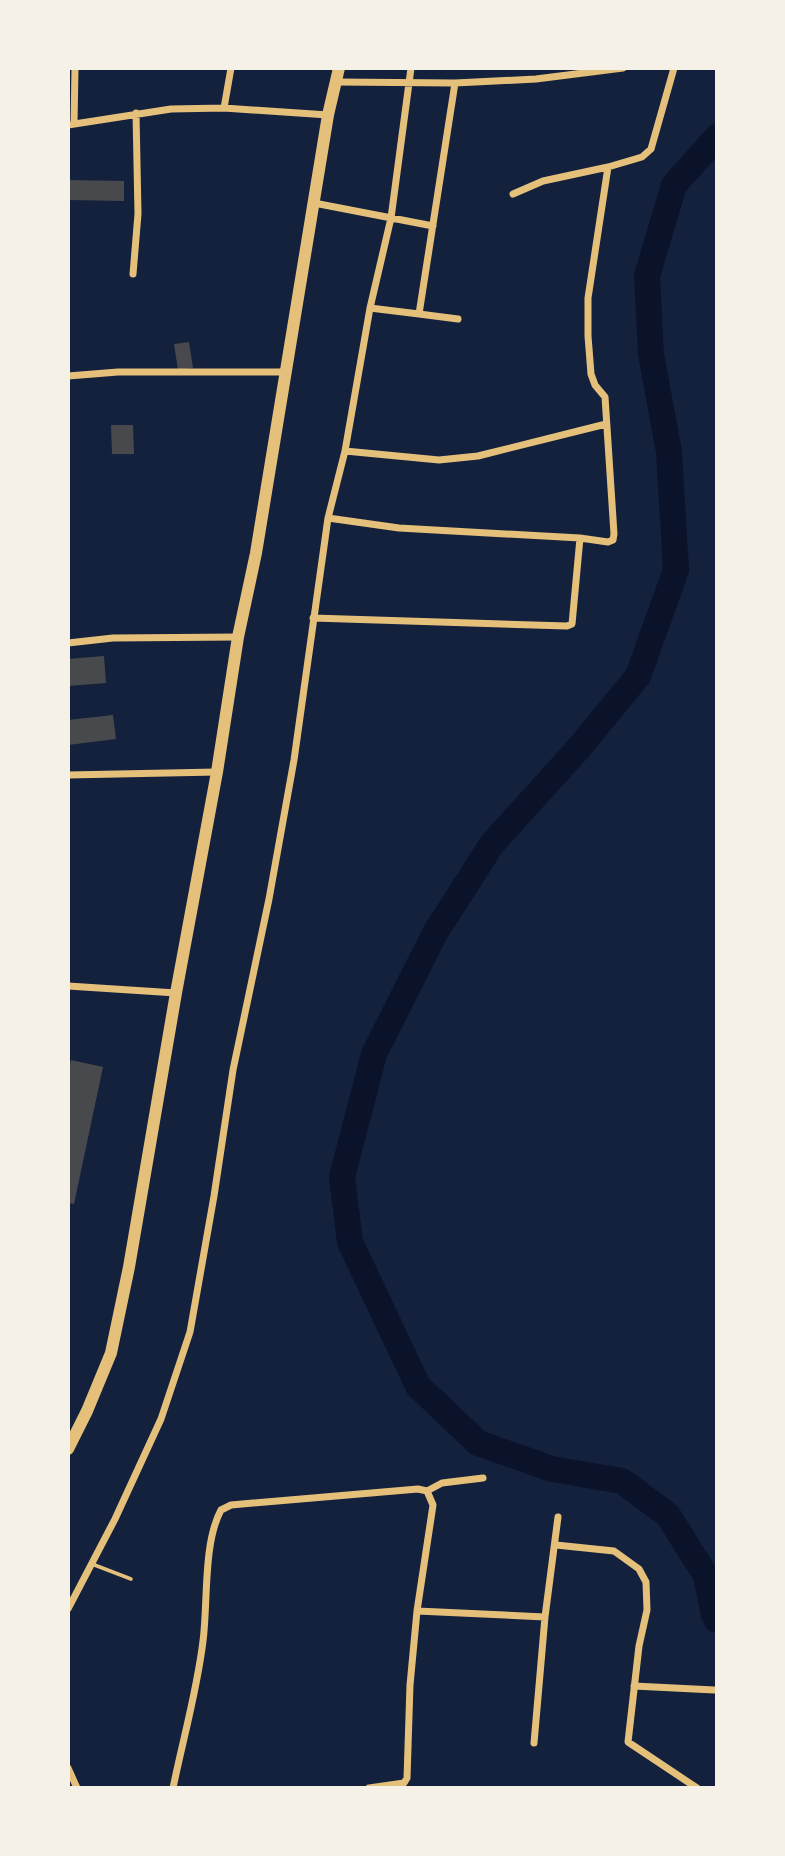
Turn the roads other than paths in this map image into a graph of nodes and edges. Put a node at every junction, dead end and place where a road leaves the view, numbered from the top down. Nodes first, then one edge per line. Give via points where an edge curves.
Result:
1 (75, 68) edge
2 (231, 68) edge
3 (339, 68) edge
4 (411, 68) edge
5 (623, 68) edge
6 (674, 68) edge
7 (336, 82) junction
8 (408, 83) junction
9 (455, 83) junction
10 (224, 108) junction
11 (136, 113) junction
12 (328, 115) junction
13 (71, 125) edge
14 (608, 167) junction
15 (513, 194) dead end
16 (314, 203) junction
17 (391, 218) junction
18 (433, 226) junction
19 (133, 274) dead end
20 (370, 308) junction
21 (419, 314) junction
22 (458, 319) dead end
23 (286, 372) junction
24 (68, 376) edge
25 (606, 424) junction
26 (345, 452) junction
27 (328, 518) junction
28 (580, 538) junction
29 (313, 618) junction
30 (238, 637) junction
31 (68, 643) edge
32 (217, 772) junction
33 (68, 775) edge
34 (68, 986) edge
35 (176, 993) junction
36 (68, 1449) edge
37 (483, 1478) dead end
38 (427, 1491) junction
39 (558, 1517) dead end
40 (556, 1545) junction
41 (92, 1564) junction
42 (131, 1579) dead end
43 (68, 1609) edge
44 (416, 1611) junction
45 (545, 1617) junction
46 (634, 1686) junction
47 (714, 1690) dead end
48 (534, 1743) dead end
49 (68, 1768) edge
50 (408, 1785) edge
51 (77, 1788) edge
52 (173, 1788) edge
53 (369, 1788) edge
54 (698, 1788) edge

1 - 13 street
2 - 10 street
3 - 7 highway
4 - 8 street
5 - 9 street
6 - 14 street via 651,149 642,157
7 - 8 street
7 - 12 highway
8 - 9 street
8 - 17 street
9 - 18 street
10 - 11 street
10 - 12 street
11 - 13 street
11 - 19 street via 138,214
12 - 16 highway
14 - 15 street via 543,181
14 - 25 street via 588,298 591,374 605,397
16 - 17 street
16 - 23 highway
17 - 18 street
17 - 20 street
18 - 21 street
20 - 21 street
20 - 26 street
21 - 22 street
23 - 24 street
23 - 30 highway
25 - 26 street via 452,459
25 - 28 street via 614,538 608,542
26 - 27 street
27 - 28 street via 399,528
27 - 29 street
28 - 29 street via 572,624 568,626
29 - 41 street via 292,773 233,1070 190,1332 160,1419
30 - 31 street
30 - 32 highway
32 - 33 street
32 - 35 highway
34 - 35 street
35 - 36 highway via 111,1353
37 - 38 street via 442,1483
38 - 44 street via 433,1505
38 - 52 street via 231,1505 221,1510 215,1520 209,1560 204,1639 192,1713
39 - 40 street
40 - 45 street
40 - 46 street via 614,1551 643,1575 647,1610
41 - 42 lane
41 - 43 street
44 - 45 street
44 - 50 street
45 - 48 street
46 - 47 street
46 - 54 street via 628,1742
49 - 51 street
50 - 53 street

